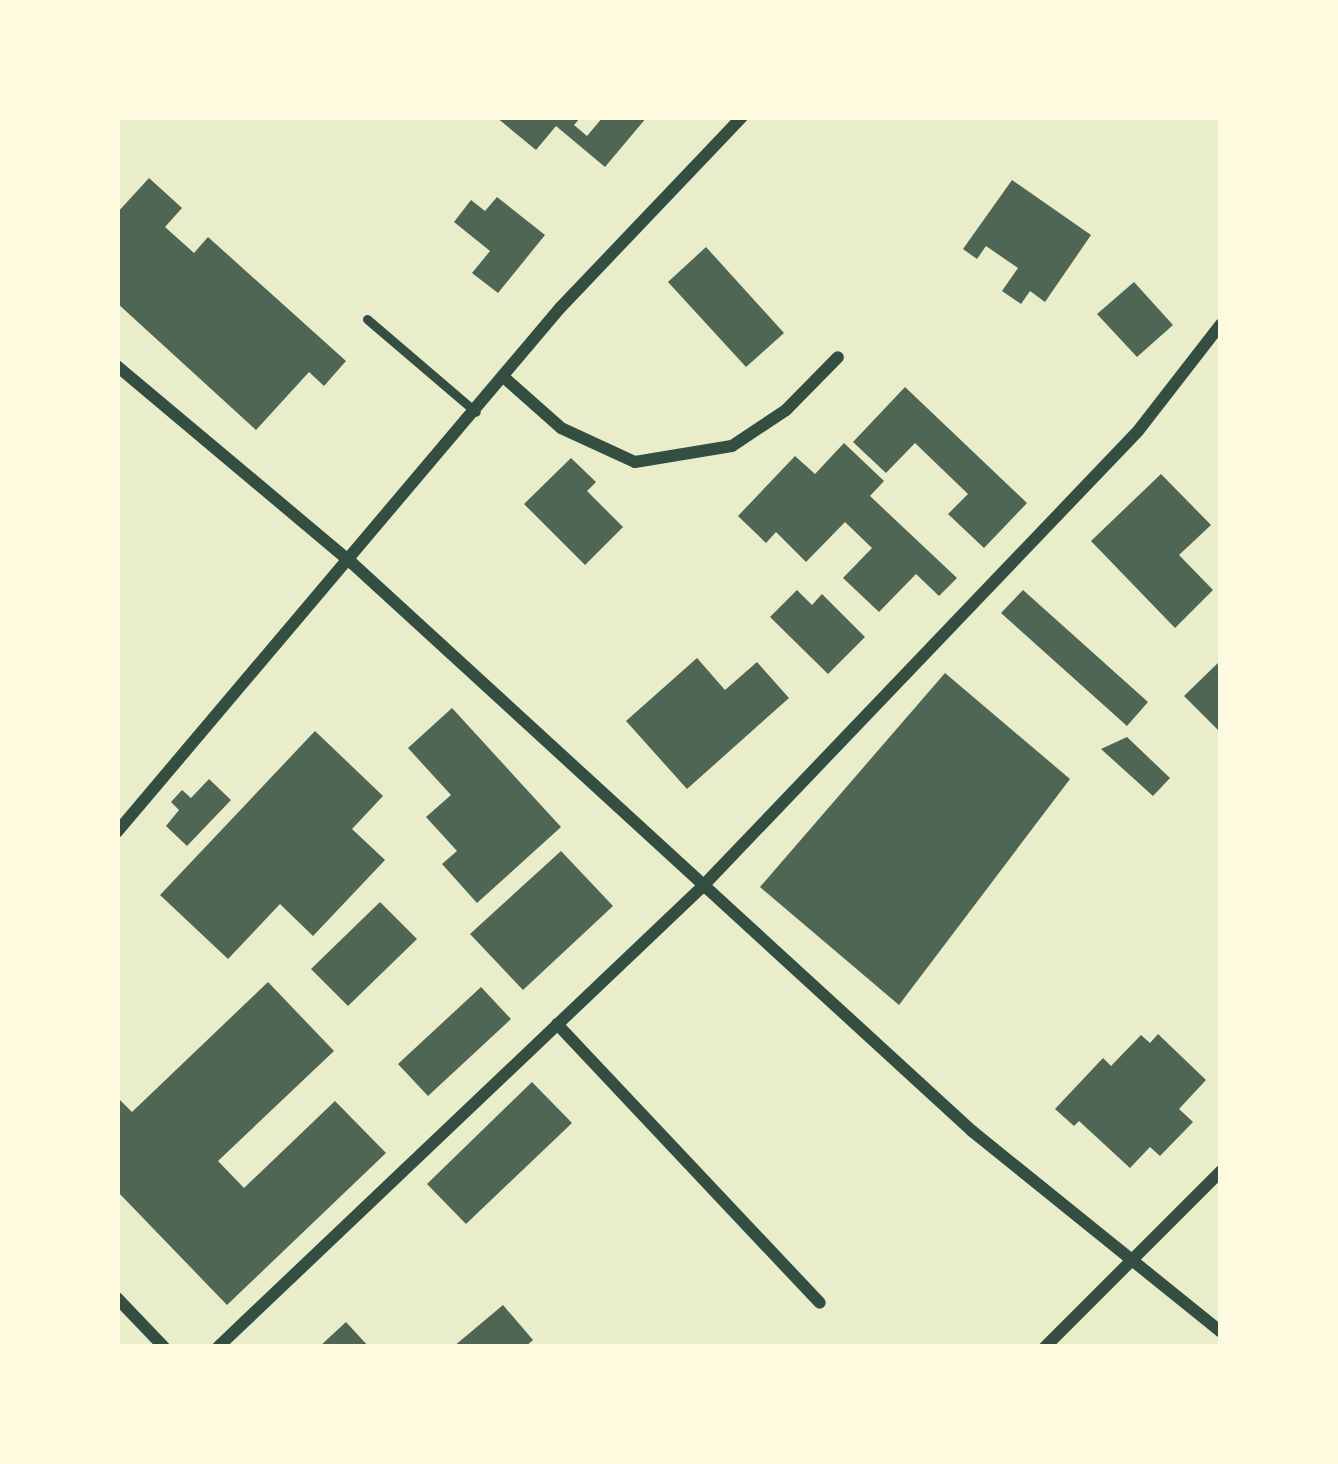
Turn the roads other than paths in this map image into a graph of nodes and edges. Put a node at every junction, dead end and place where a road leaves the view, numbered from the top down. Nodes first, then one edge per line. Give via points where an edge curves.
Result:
1 (742, 117) edge
2 (367, 319) dead end
3 (1221, 324) edge
4 (838, 357) dead end
5 (117, 366) edge
6 (507, 380) junction
7 (476, 412) junction
8 (352, 562) junction
9 (117, 832) edge
10 (701, 888) junction
11 (557, 1024) junction
12 (1221, 1171) edge
13 (1132, 1258) junction
14 (117, 1298) edge
15 (820, 1303) dead end
16 (1221, 1331) edge
17 (164, 1347) edge
18 (218, 1347) edge
19 (1045, 1347) edge

1 - 6 street via 560,308
2 - 7 lane
3 - 10 street via 1138,431
4 - 6 street via 786,410 733,446 635,462 561,428
5 - 8 street
6 - 7 street
7 - 8 street
8 - 9 street
8 - 10 street
10 - 11 street
10 - 13 street via 972,1131
11 - 15 street
11 - 18 street
12 - 13 street
13 - 16 street
13 - 19 street
14 - 17 street

